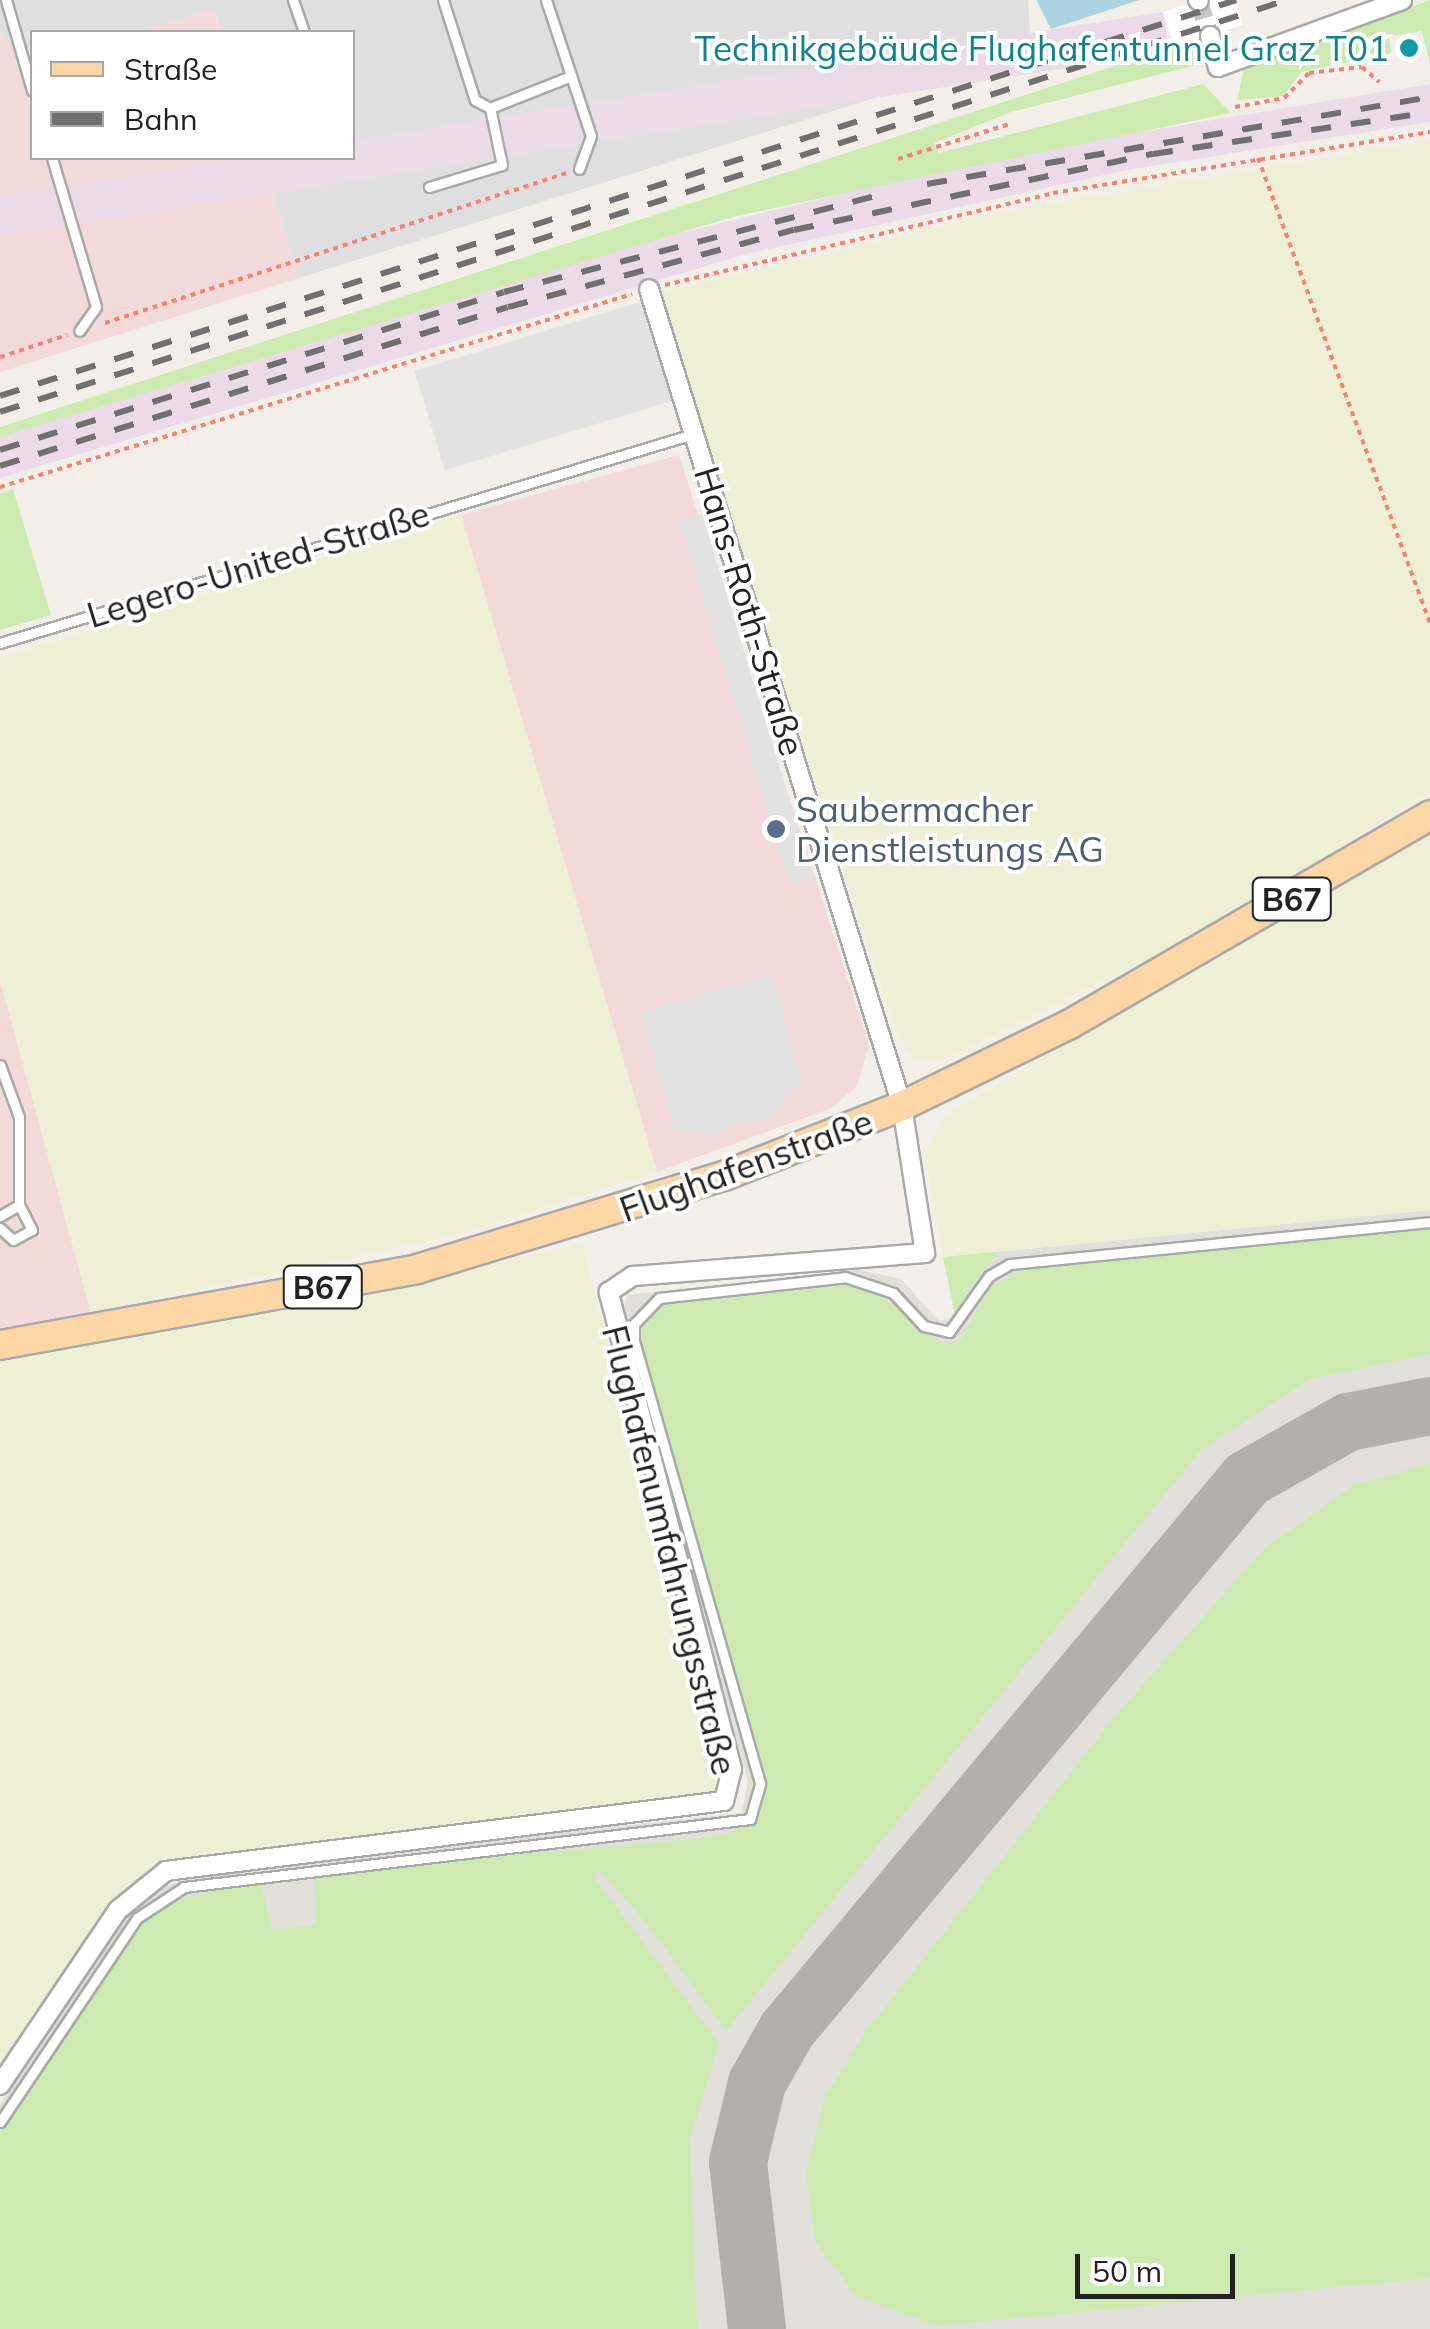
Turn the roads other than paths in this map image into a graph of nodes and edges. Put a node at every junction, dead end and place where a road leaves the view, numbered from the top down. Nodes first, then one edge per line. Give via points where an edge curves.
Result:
1 (6, 0) edge
2 (293, 0) edge
3 (442, 0) edge
4 (546, 0) edge
5 (1402, 0) edge
6 (303, 30) edge
7 (1210, 36) tunnel mouth
8 (571, 76) junction
9 (30, 83) edge
10 (490, 108) junction
11 (53, 160) edge
12 (580, 169) road end
13 (429, 187) dead end
14 (649, 289) road end
15 (78, 332) road end
16 (696, 434) junction
17 (0, 643) edge
18 (1430, 815) edge
19 (0, 1065) edge
20 (902, 1106) junction
21 (19, 1205) junction
22 (0, 1216) edge
23 (1430, 1222) edge
24 (0, 1228) edge
25 (946, 1320) dead end
26 (949, 1332) junction
27 (0, 1345) edge
28 (0, 2085) edge
29 (0, 2122) edge

1 - 9 lane
2 - 6 lane
3 - 10 lane via 475,100
4 - 8 lane
5 - 7 street via 1218,67
8 - 10 lane
8 - 12 lane via 592,146
10 - 13 lane via 502,164
11 - 15 lane via 96,307
14 - 16 street, Hans-Roth-Straße
16 - 17 lane, Legero-United-Straße
16 - 20 street, Hans-Roth-Straße
18 - 20 main road, Flughafenstraße / B67 via 1153,980
19 - 21 lane via 19,1117
20 - 27 main road, Flughafenstraße / B67 via 502,1248
20 - 28 street, Flughafenumfahrungsstraße via 926,1253 633,1276 609,1292 732,1769 724,1801 166,1872 118,1910
21 - 22 lane
21 - 24 lane via 32,1230 14,1240
23 - 26 lane via 1010,1264 989,1276
25 - 26 lane
26 - 29 lane via 924,1326 893,1293 845,1278 659,1298 634,1324 760,1784 750,1820 184,1887 136,1918

